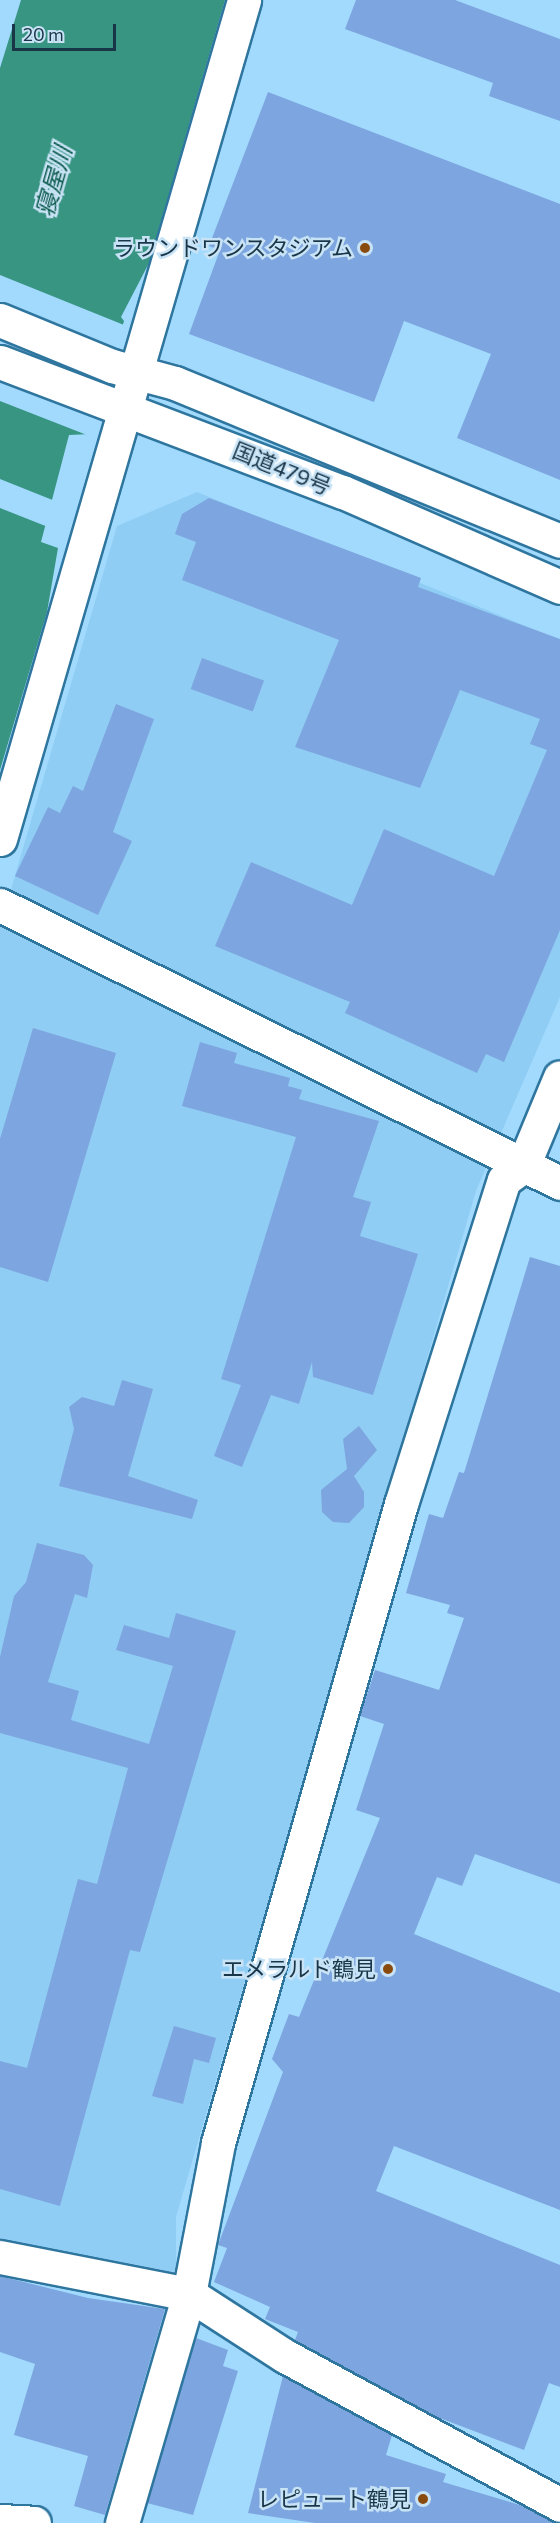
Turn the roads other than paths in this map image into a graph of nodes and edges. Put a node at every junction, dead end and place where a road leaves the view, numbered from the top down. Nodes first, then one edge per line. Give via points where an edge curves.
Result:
1 (244, 0) edge
2 (0, 320) edge
3 (0, 362) edge
4 (124, 369) junction
5 (112, 407) junction
6 (560, 541) edge
7 (560, 587) edge
8 (0, 839) edge
9 (0, 905) edge
10 (560, 1077) edge
11 (523, 1166) junction
12 (560, 1183) edge
13 (0, 2257) edge
14 (189, 2294) junction
15 (560, 2505) edge
16 (0, 2521) edge
17 (34, 2523) edge
18 (122, 2523) edge

1 - 4 main road
2 - 4 main road, 国道479号
3 - 5 main road, 国道479号
4 - 5 main road
4 - 6 main road, 国道479号 via 175,383
5 - 7 main road, 国道479号 via 343,492
5 - 8 main road
9 - 11 main road
10 - 11 main road
11 - 12 main road
11 - 14 main road via 504,1180 400,1504 218,2143
13 - 14 main road
14 - 15 main road via 285,2356
14 - 18 main road
16 - 17 main road

